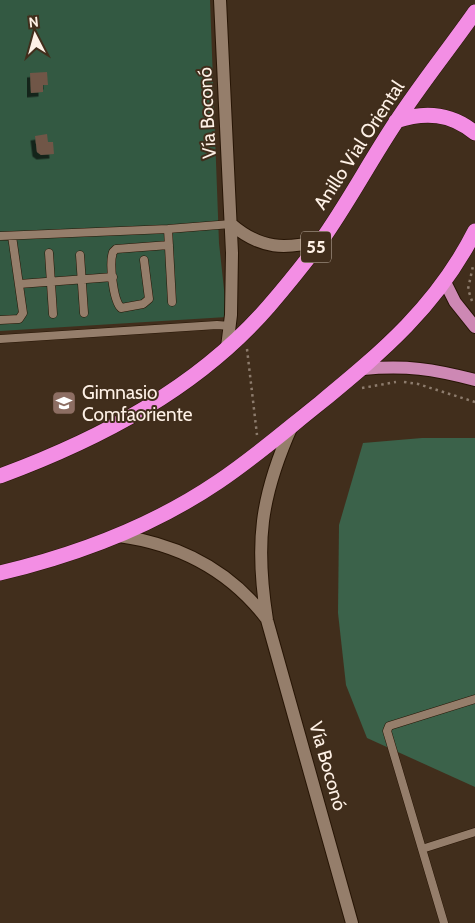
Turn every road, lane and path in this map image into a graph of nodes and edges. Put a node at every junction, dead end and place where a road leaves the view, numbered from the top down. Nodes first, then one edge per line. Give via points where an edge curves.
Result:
1 (220, 0) edge
2 (475, 12) edge
3 (396, 121) junction
4 (475, 133) edge
5 (231, 224) junction
6 (168, 229) junction
7 (475, 231) edge
8 (0, 236) edge
9 (12, 236) junction
10 (321, 240) junction
11 (169, 245) junction
12 (49, 253) dead end
13 (80, 255) dead end
14 (144, 260) dead end
15 (475, 261) edge
16 (112, 277) junction
17 (82, 279) junction
18 (51, 282) junction
19 (445, 282) junction
20 (19, 284) junction
21 (172, 302) dead end
22 (472, 303) dead end
23 (84, 313) dead end
24 (53, 314) dead end
25 (0, 320) edge
26 (475, 327) edge
27 (238, 328) junction
28 (0, 339) edge
29 (363, 369) junction
30 (475, 380) edge
31 (355, 393) dead end
32 (475, 402) edge
33 (292, 426) junction
34 (259, 453) junction
35 (0, 476) edge
36 (119, 536) junction
37 (0, 567) edge
38 (27, 567) junction
39 (0, 574) edge
40 (267, 620) junction
41 (475, 699) edge
42 (475, 832) edge
43 (422, 849) junction
44 (352, 923) edge
45 (444, 923) edge

1 - 5 main road, Vía Boconó
2 - 3 highway, Anillo Vial Oriental / 55
3 - 4 highway via 410,116 439,115 453,119
3 - 10 highway, Anillo Vial Oriental / 55
5 - 6 lane
5 - 10 main road via 252,239 276,246 292,247
5 - 27 main road, Vía Boconó
6 - 9 lane
6 - 11 lane
7 - 19 highway
8 - 9 lane
9 - 20 lane
10 - 27 highway, Anillo Vial Oriental / 55 via 268,306
11 - 16 lane via 116,249 111,256
11 - 21 lane
12 - 18 lane
13 - 17 lane
14 - 16 lane via 149,299 143,304 121,308 117,304
15 - 22 path via 468,289
16 - 17 lane
17 - 18 lane
17 - 23 lane
18 - 20 lane
18 - 24 lane
19 - 26 main road via 455,302
19 - 29 highway via 404,331
20 - 25 lane via 23,313 19,319
27 - 28 lane via 217,325
27 - 34 path
27 - 35 highway, Anillo Vial Oriental / 55 via 227,347 184,382 142,410 54,456
29 - 30 main road via 421,367
29 - 33 highway
31 - 32 path via 361,388 397,382 418,384
33 - 34 highway
33 - 40 main road, Vía Boconó via 273,470 265,501 260,540
34 - 36 highway via 218,482
36 - 38 highway
36 - 40 main road, Vía Boconó via 157,543 194,557 234,584
37 - 38 highway
38 - 39 highway
40 - 44 main road, Vía Boconó
41 - 43 lane via 389,726 387,731
42 - 43 lane
43 - 45 lane

